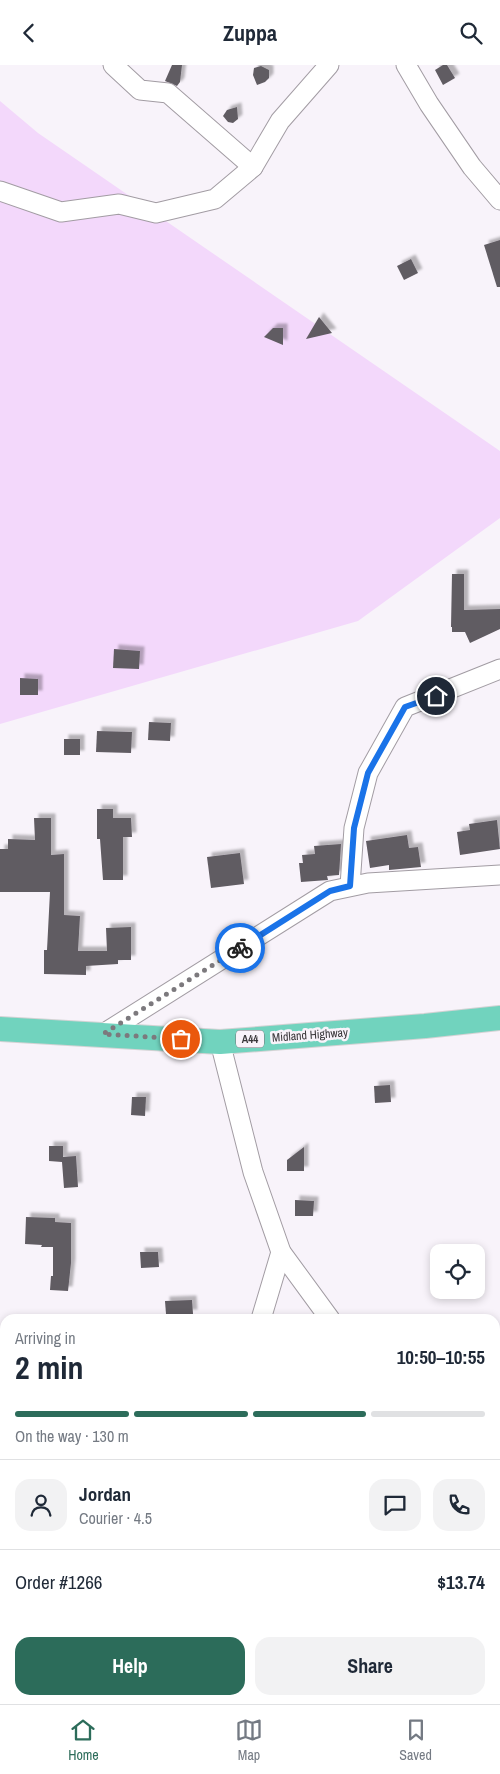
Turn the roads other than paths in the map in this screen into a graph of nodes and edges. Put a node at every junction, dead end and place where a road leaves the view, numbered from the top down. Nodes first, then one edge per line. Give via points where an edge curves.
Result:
1 (113, 65) edge
2 (329, 65) edge
3 (406, 65) edge
4 (253, 167) junction
5 (0, 191) edge
6 (500, 200) edge
7 (500, 669) edge
8 (500, 875) edge
9 (350, 886) junction
10 (500, 1018) edge
11 (0, 1029) edge
12 (103, 1034) junction
13 (220, 1042) junction
14 (281, 1252) junction
15 (262, 1314) edge
16 (326, 1314) edge

1 - 4 street via 140,91 168,93
2 - 4 street via 280,121
3 - 6 street via 472,167
4 - 5 street via 215,199 156,213 120,204 61,212
7 - 9 street via 405,707 368,773 354,828
8 - 9 street
9 - 12 street via 330,891
10 - 13 main road, Midland Highway / A44
11 - 12 main road, Midland Highway / A44
12 - 13 main road, Midland Highway / A44
13 - 14 street via 253,1172
14 - 15 street
14 - 16 street

